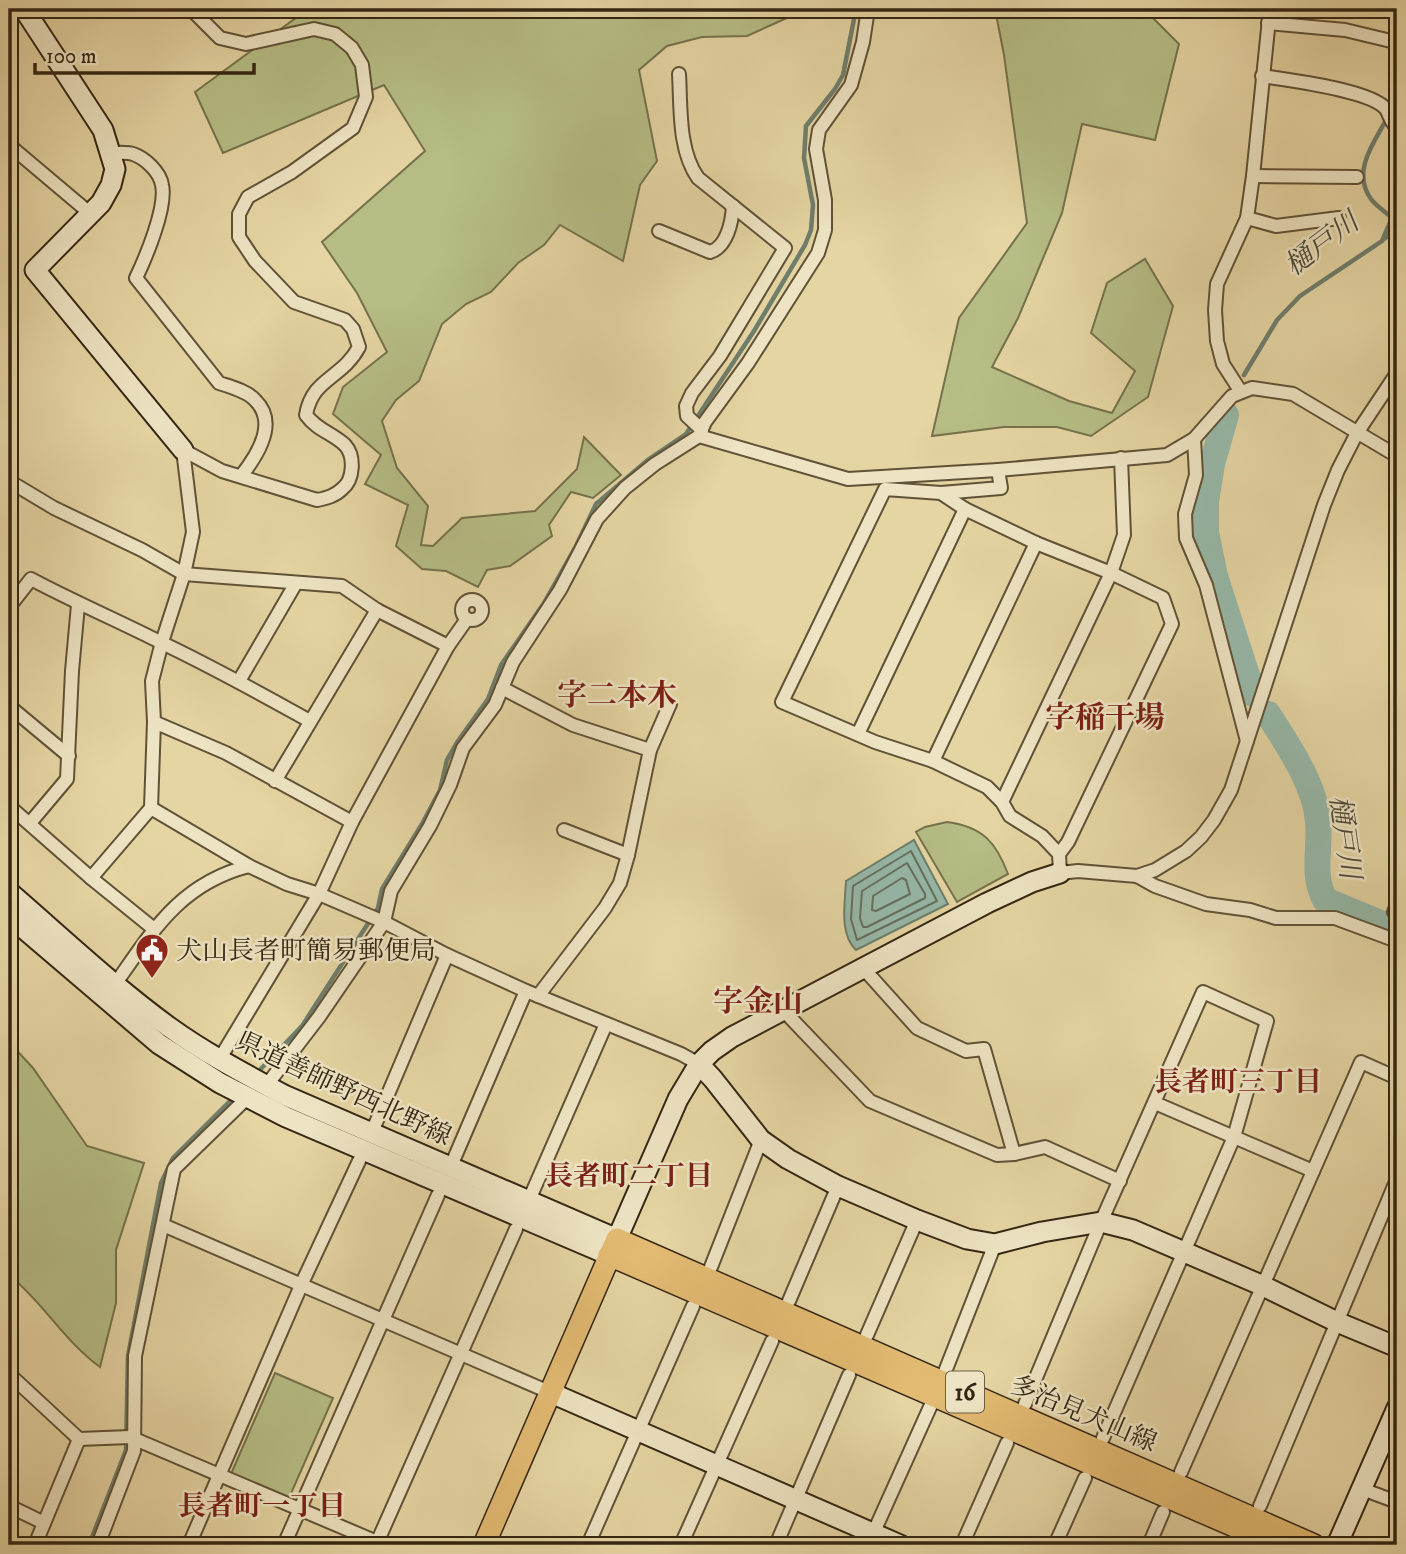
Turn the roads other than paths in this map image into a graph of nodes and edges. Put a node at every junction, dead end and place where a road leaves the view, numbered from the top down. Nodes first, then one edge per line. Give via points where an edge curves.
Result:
1 (24, 9) edge
2 (191, 9) edge
3 (868, 9) edge
4 (1270, 9) edge
5 (1268, 23) junction
6 (1391, 41) dead end
7 (679, 74) dead end
8 (1262, 76) junction
9 (1397, 127) edge
10 (9, 145) edge
11 (112, 153) junction
12 (1253, 176) junction
13 (1357, 177) dead end
14 (733, 206) junction
15 (92, 215) junction
16 (1247, 218) junction
17 (1339, 218) dead end
18 (659, 230) dead end
19 (1397, 373) edge
20 (1241, 392) junction
21 (701, 433) junction
22 (1357, 433) junction
23 (1195, 439) junction
24 (183, 450) junction
25 (1397, 456) edge
26 (1121, 458) junction
27 (998, 470) junction
28 (242, 476) junction
29 (9, 481) edge
30 (941, 493) junction
31 (965, 509) junction
32 (1036, 543) junction
33 (1111, 573) junction
34 (184, 574) junction
35 (296, 583) junction
36 (78, 605) junction
37 (9, 607) edge
38 (377, 610) junction
39 (467, 619) dead end
40 (162, 642) junction
41 (447, 646) junction
42 (239, 681) junction
43 (502, 688) junction
44 (670, 704) dead end
45 (9, 706) edge
46 (310, 721) junction
47 (154, 722) junction
48 (858, 734) junction
49 (1247, 741) junction
50 (650, 750) junction
51 (69, 756) junction
52 (933, 761) junction
53 (275, 780) junction
54 (1002, 802) junction
55 (9, 806) edge
56 (151, 808) junction
57 (352, 822) junction
58 (30, 823) junction
59 (564, 830) dead end
60 (628, 855) junction
61 (1059, 863) junction
62 (249, 866) junction
63 (1137, 876) junction
64 (91, 878) junction
65 (9, 892) edge
66 (319, 894) junction
67 (1397, 904) edge
68 (9, 916) edge
69 (1397, 916) edge
70 (384, 922) junction
71 (154, 929) junction
72 (1397, 941) edge
73 (447, 955) junction
74 (864, 969) junction
75 (110, 991) junction
76 (532, 994) junction
77 (783, 1010) junction
78 (606, 1024) junction
79 (222, 1055) dead end
80 (699, 1064) junction
81 (1397, 1078) edge
82 (249, 1087) junction
83 (1155, 1103) junction
84 (372, 1132) junction
85 (1234, 1137) junction
86 (761, 1140) junction
87 (1014, 1154) junction
88 (454, 1160) dead end
89 (359, 1161) dead end
90 (1312, 1171) junction
91 (1397, 1179) edge
92 (1120, 1181) junction
93 (838, 1186) junction
94 (438, 1195) dead end
95 (529, 1200) junction
96 (917, 1220) junction
97 (1101, 1222) junction
98 (163, 1225) junction
99 (516, 1229) dead end
100 (995, 1244) junction
101 (613, 1247) junction
102 (1184, 1252) junction
103 (711, 1267) dead end
104 (301, 1285) junction
105 (1261, 1285) junction
106 (789, 1301) dead end
107 (693, 1306) dead end
108 (383, 1322) junction
109 (1337, 1322) junction
110 (867, 1335) dead end
111 (772, 1341) dead end
112 (1397, 1347) edge
113 (460, 1355) junction
114 (849, 1375) dead end
115 (14, 1378) edge
116 (938, 1389) junction
117 (549, 1392) junction
118 (9, 1394) edge
119 (1025, 1404) dead end
120 (1397, 1408) edge
121 (637, 1431) junction
122 (129, 1437) junction
123 (1103, 1438) dead end
124 (79, 1439) junction
125 (1007, 1444) dead end
126 (716, 1466) junction
127 (1181, 1472) dead end
128 (220, 1474) junction
129 (1085, 1478) dead end
130 (1362, 1489) junction
131 (795, 1500) junction
132 (1397, 1502) edge
133 (9, 1506) edge
134 (1260, 1506) dead end
135 (300, 1509) junction
136 (1163, 1512) dead end
137 (44, 1523) junction
138 (871, 1539) edge
139 (379, 1544) edge
140 (35, 1545) edge
141 (98, 1545) edge
142 (189, 1545) edge
143 (284, 1545) edge
144 (484, 1545) edge
145 (588, 1545) edge
146 (681, 1545) edge
147 (776, 1545) edge
148 (900, 1545) edge
149 (962, 1545) edge
150 (1055, 1545) edge
151 (1149, 1545) edge
152 (1278, 1545) edge
153 (1314, 1545) edge
154 (1337, 1545) edge

1 - 11 street via 103,130
2 - 28 street via 220,38 246,44 314,29 335,34 352,48 362,65 366,88 353,128 248,198 239,215 239,237 275,284 294,302 345,320 353,329 359,347 352,360 317,387 306,415 347,447 351,474 345,488 317,500
3 - 21 street via 851,85 819,131 816,149 825,230 818,253
4 - 5 street
5 - 6 street via 1345,30
5 - 8 street
7 - 14 street via 690,167
8 - 9 street via 1363,96 1387,110
8 - 12 street
10 - 15 street
11 - 15 street via 111,185
11 - 28 street via 133,153 151,165 162,184 159,214 136,278 219,383 255,400 265,416 265,436 257,457
12 - 13 street
12 - 16 street
14 - 18 street via 728,233 710,252
14 - 21 street via 785,248 686,406 687,416
15 - 24 street via 36,270
16 - 17 street via 1276,226
16 - 20 street via 1217,284 1215,310 1223,364
19 - 22 street
20 - 22 street via 1252,388 1293,394
20 - 23 street via 1232,396
21 - 27 street via 848,479
21 - 43 street via 625,488 597,519
22 - 25 street
22 - 49 street via 1324,505
23 - 26 street via 1167,455
23 - 49 street via 1196,475 1185,514 1186,538 1206,585
24 - 28 street
24 - 34 street via 193,532
26 - 27 street
26 - 33 street via 1124,535
27 - 30 street via 1001,488
29 - 34 street
30 - 31 street
30 - 48 street via 885,488 782,702
31 - 32 street
31 - 48 street
32 - 33 street
32 - 52 street
33 - 54 street
33 - 61 street via 1163,598 1172,624
34 - 35 street
34 - 40 street
35 - 38 street via 342,586
35 - 42 street
36 - 37 street via 31,579
36 - 40 street
36 - 51 street
38 - 41 street
38 - 46 street
39 - 41 street
40 - 42 street
40 - 47 street via 152,681
41 - 57 street
42 - 46 street
43 - 50 street via 573,725
43 - 70 street via 463,748 430,826 391,891
44 - 50 street
45 - 51 street
46 - 53 street
47 - 53 street
47 - 56 street
48 - 52 street
49 - 63 street via 1231,790 1201,837 1171,862
50 - 60 street
51 - 58 street via 67,779
52 - 54 street via 987,787
53 - 57 street
54 - 61 street via 1010,816 1042,836
55 - 58 street
56 - 62 street
56 - 64 street
57 - 66 street
58 - 64 street
59 - 60 street
60 - 76 street via 620,883 605,908
61 - 63 street via 1078,871
61 - 74 street via 1032,882
62 - 66 street
62 - 71 street via 197,889
63 - 72 street via 1206,904 1250,909 1276,918 1335,918
64 - 71 street
65 - 75 street, 県道善師野西北野線
66 - 70 street
66 - 79 street
67 - 69 street
68 - 75 street, 県道善師野西北野線
70 - 73 street
70 - 82 street via 319,1017
71 - 75 street
73 - 76 street
73 - 84 street
74 - 77 street
74 - 87 street via 917,1028 965,1051 984,1049
75 - 82 street, 県道善師野西北野線 via 159,1044
76 - 78 street
76 - 88 street
77 - 80 street via 732,1037
77 - 87 street via 870,1101 997,1155
78 - 80 street
78 - 95 street
80 - 86 street
80 - 101 street via 678,1099
81 - 90 street via 1362,1062
82 - 84 street, 県道善師野西北野線
82 - 98 street via 174,1169
82 - 101 street, 県道善師野西北野線 via 286,1117
83 - 85 street
83 - 85 street via 1203,992 1267,1021
83 - 92 street
84 - 95 street, 県道善師野西北野線
85 - 90 street
85 - 102 street
86 - 93 street
86 - 103 street
87 - 92 street via 1045,1147
89 - 104 street
90 - 105 street
91 - 109 street
92 - 97 street
93 - 96 street
93 - 106 street
94 - 108 street
95 - 101 street, 県道善師野西北野線
96 - 100 street
96 - 110 street
97 - 100 street
97 - 102 street
97 - 119 street
98 - 104 street
98 - 122 street via 135,1356
99 - 113 street
100 - 116 street
101 - 116 main road, 多治見犬山線 / 16
101 - 117 main road
102 - 105 street
102 - 123 street
104 - 108 street
104 - 128 street
105 - 109 street
105 - 127 street
107 - 121 street
108 - 113 street
108 - 135 street
109 - 112 street
109 - 134 street
111 - 126 street
113 - 117 street
113 - 139 street
114 - 131 street
115 - 118 street
115 - 124 street
116 - 138 street
116 - 152 main road, 多治見犬山線 / 16
116 - 153 main road, 多治見犬山線 / 16
117 - 121 street
117 - 144 main road
120 - 130 street
121 - 126 street
121 - 145 street
122 - 124 street
122 - 128 street
122 - 141 street via 134,1451
124 - 137 street
125 - 149 street
126 - 131 street
126 - 146 street
128 - 135 street
128 - 142 street
129 - 150 street
130 - 132 street
130 - 154 street
131 - 138 street
131 - 147 street
133 - 137 street
135 - 139 street
135 - 143 street
136 - 151 street
137 - 140 street
138 - 148 street

